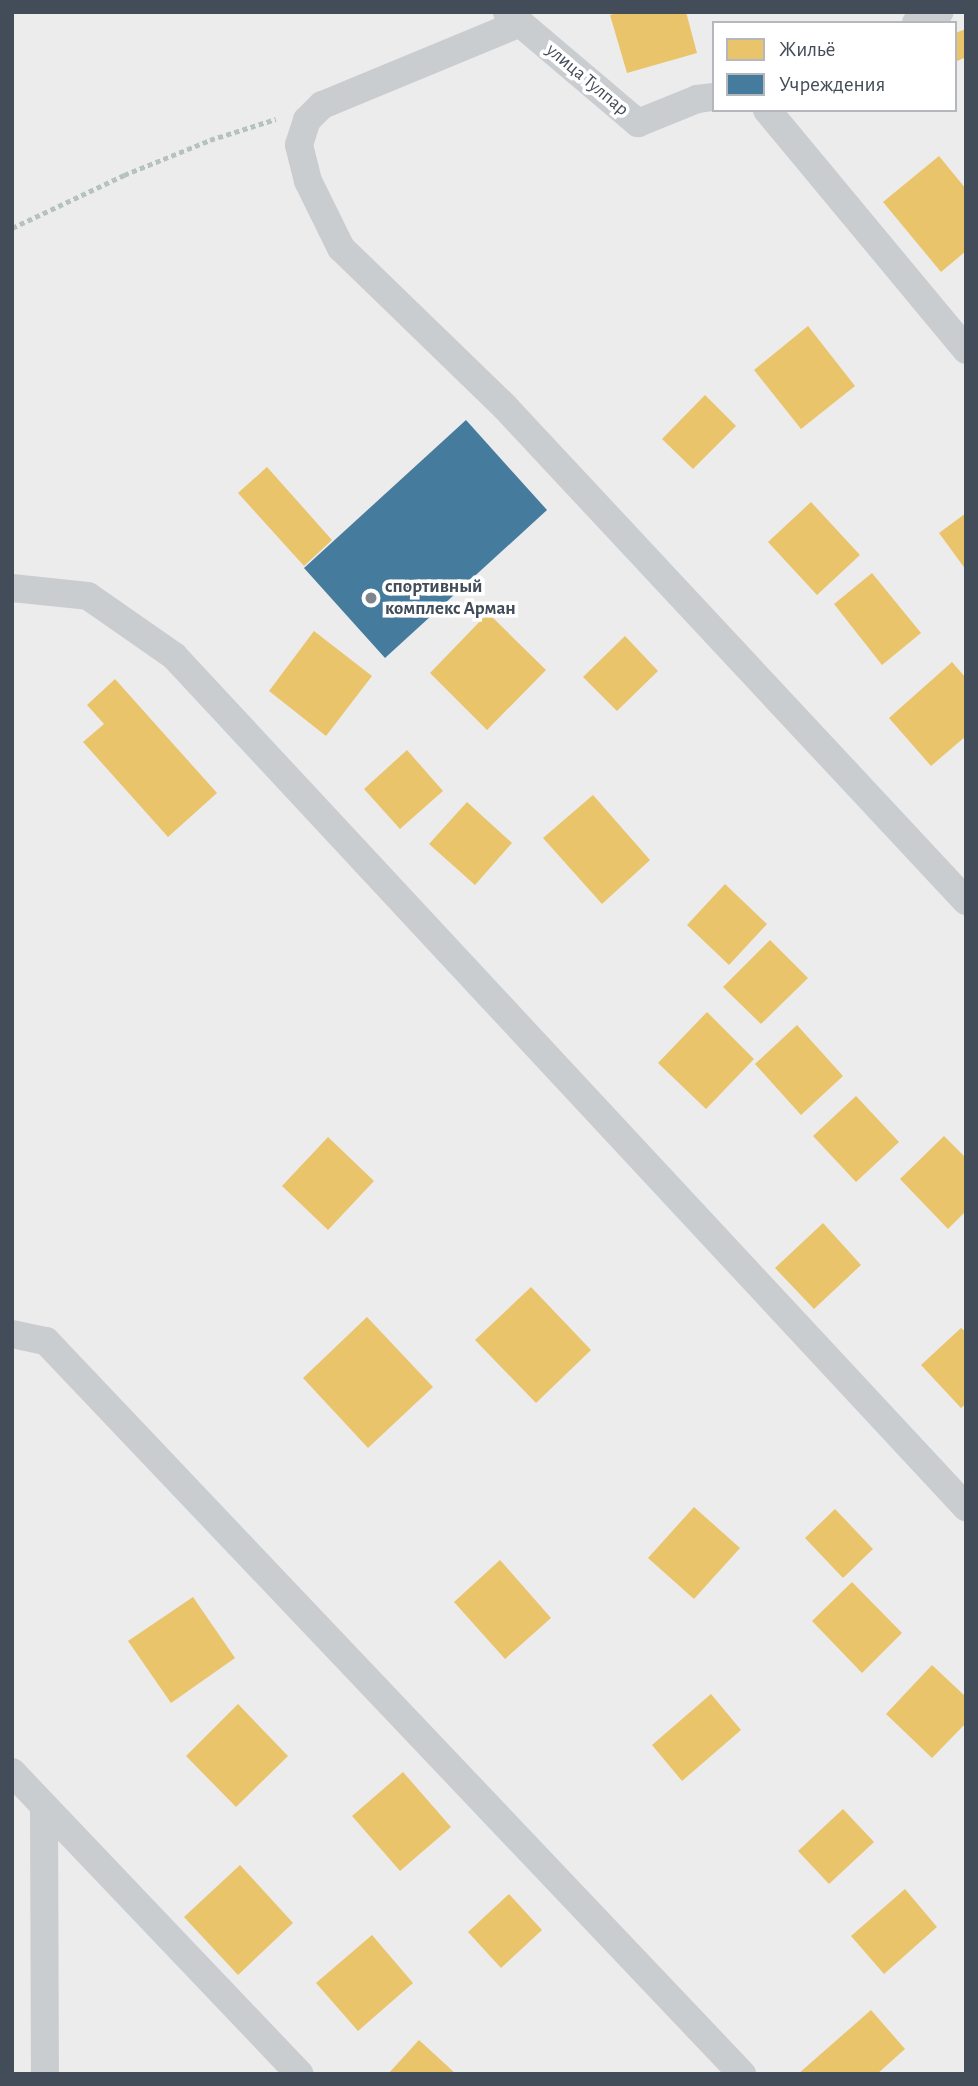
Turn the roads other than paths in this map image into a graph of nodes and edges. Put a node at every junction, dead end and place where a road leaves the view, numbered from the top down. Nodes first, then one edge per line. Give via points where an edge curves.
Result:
1 (940, 12) edge
2 (512, 18) edge
3 (920, 21) edge
4 (712, 97) edge
5 (768, 112) edge
6 (966, 350) edge
7 (12, 588) edge
8 (966, 901) edge
9 (12, 1334) edge
10 (966, 1507) edge
11 (12, 1772) edge
12 (44, 1806) junction
13 (45, 2074) edge
14 (300, 2074) edge
15 (742, 2074) edge

1 - 3 street
2 - 4 street, улица Тулпар via 638,123
2 - 8 street via 322,106 307,120 299,145 308,181 341,248 505,408
5 - 6 street
7 - 10 street via 89,596 174,656
9 - 15 street via 46,1341
11 - 12 street
12 - 13 street
12 - 14 street

